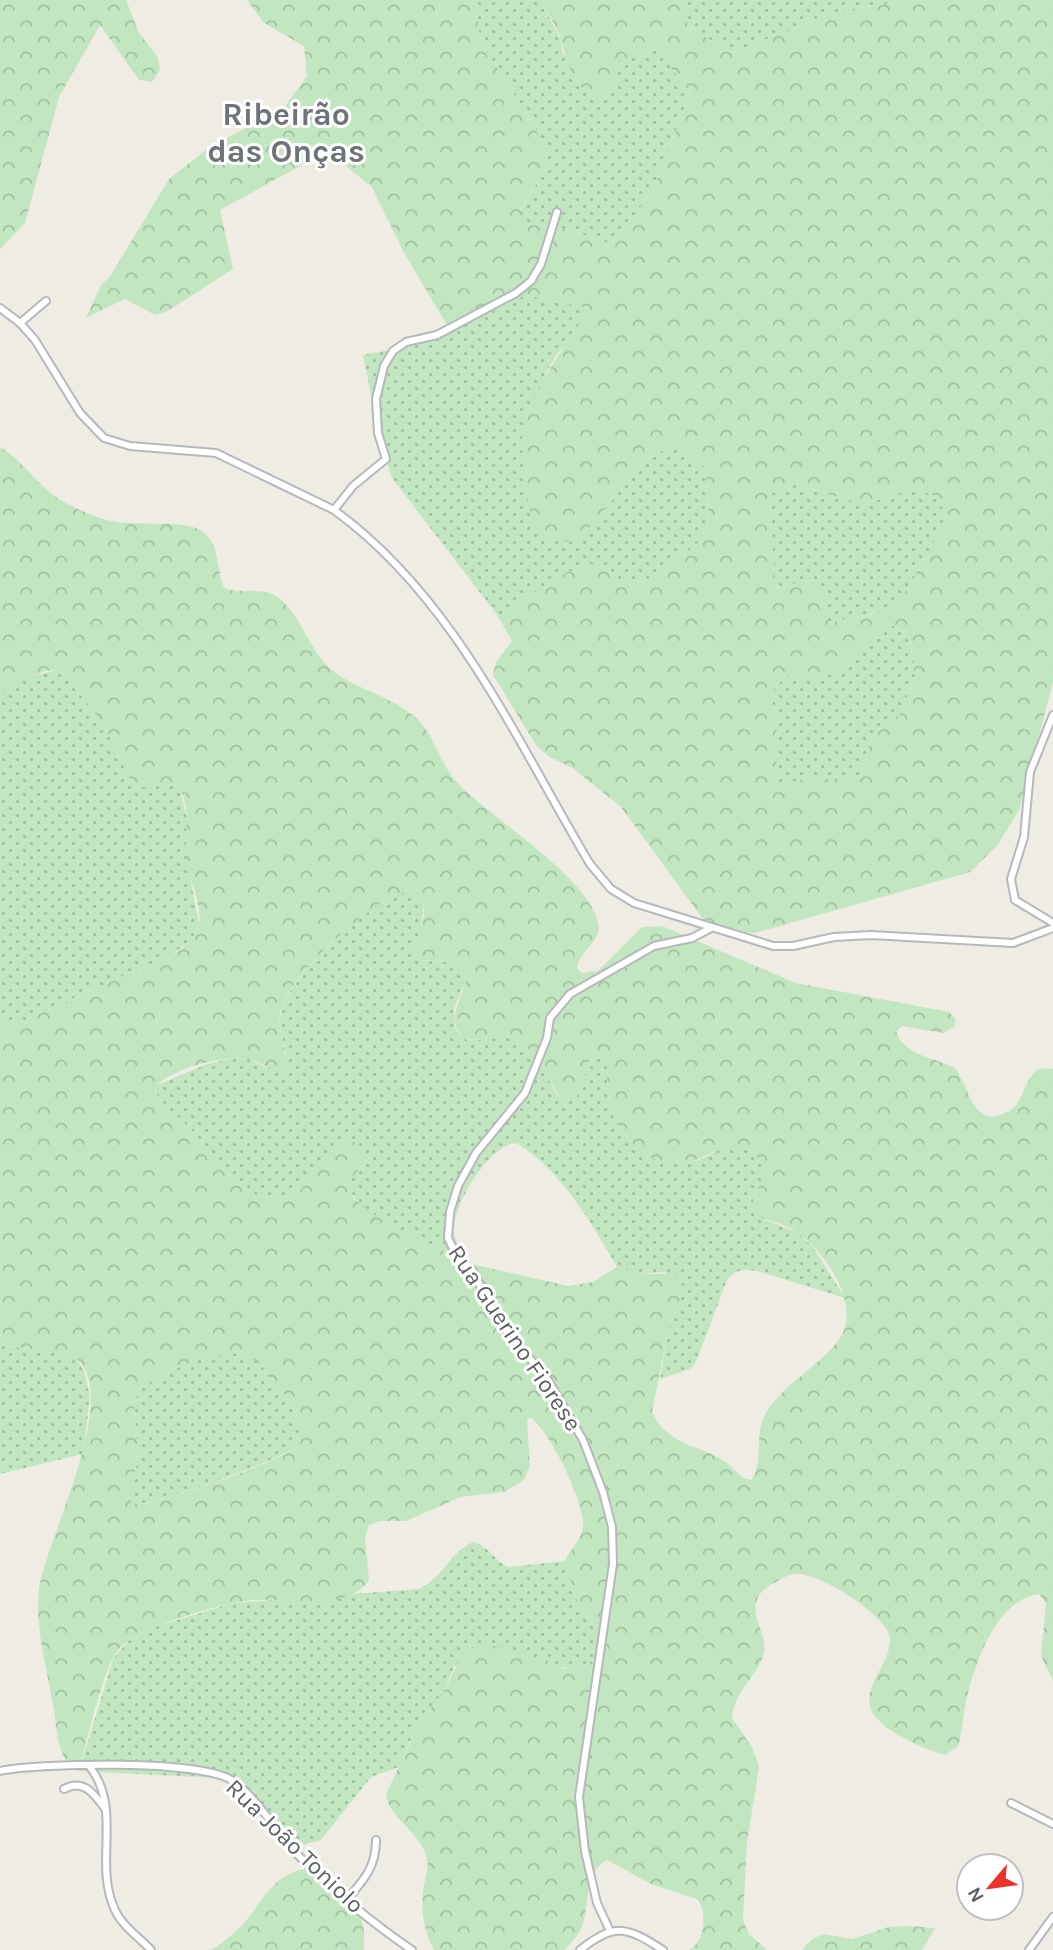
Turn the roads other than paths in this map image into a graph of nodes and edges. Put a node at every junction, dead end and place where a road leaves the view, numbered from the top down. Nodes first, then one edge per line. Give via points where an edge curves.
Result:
1 (557, 212) dead end
2 (46, 300) dead end
3 (0, 308) edge
4 (20, 323) junction
5 (334, 510) junction
6 (1053, 715) edge
7 (1053, 925) edge
8 (712, 928) junction
9 (90, 1767) junction
10 (0, 1771) edge
11 (64, 1789) dead end
12 (1011, 1803) dead end
13 (108, 1812) junction
14 (1053, 1824) edge
15 (376, 1840) dead end
16 (348, 1898) junction
17 (1053, 1917) edge
18 (610, 1931) junction
19 (151, 1950) edge
20 (412, 1950) edge
21 (580, 1950) edge
22 (663, 1950) edge
23 (1029, 1950) edge

1 - 5 street via 531,281 437,335 405,342 393,351 376,399 376,424 386,458 353,486
2 - 4 street
3 - 4 street
4 - 5 street via 80,414 104,438 130,446 216,453
5 - 8 street via 413,583 435,610 480,673 590,864 611,889 634,903
6 - 7 street via 1030,772 1024,837 1011,879 1015,900
7 - 8 street via 1013,943 871,935 793,946 773,946
8 - 18 street, Rua Guerino Fiorese via 692,938 654,946 570,993 550,1018 525,1093 476,1153 450,1212 448,1238 457,1257 473,1271 495,1317 548,1380 569,1413 603,1492 612,1527 613,1564 579,1797 585,1852 597,1903
9 - 10 street, Rua João Toniolo
9 - 13 street via 102,1782
9 - 16 street, Rua João Toniolo via 161,1766 210,1772 233,1781 297,1854
11 - 13 street via 73,1784 84,1786
12 - 14 street
13 - 19 street via 110,1898 123,1922
15 - 16 street via 376,1860
16 - 20 street, Rua João Toniolo
17 - 23 street
18 - 21 street
18 - 22 street via 637,1934

